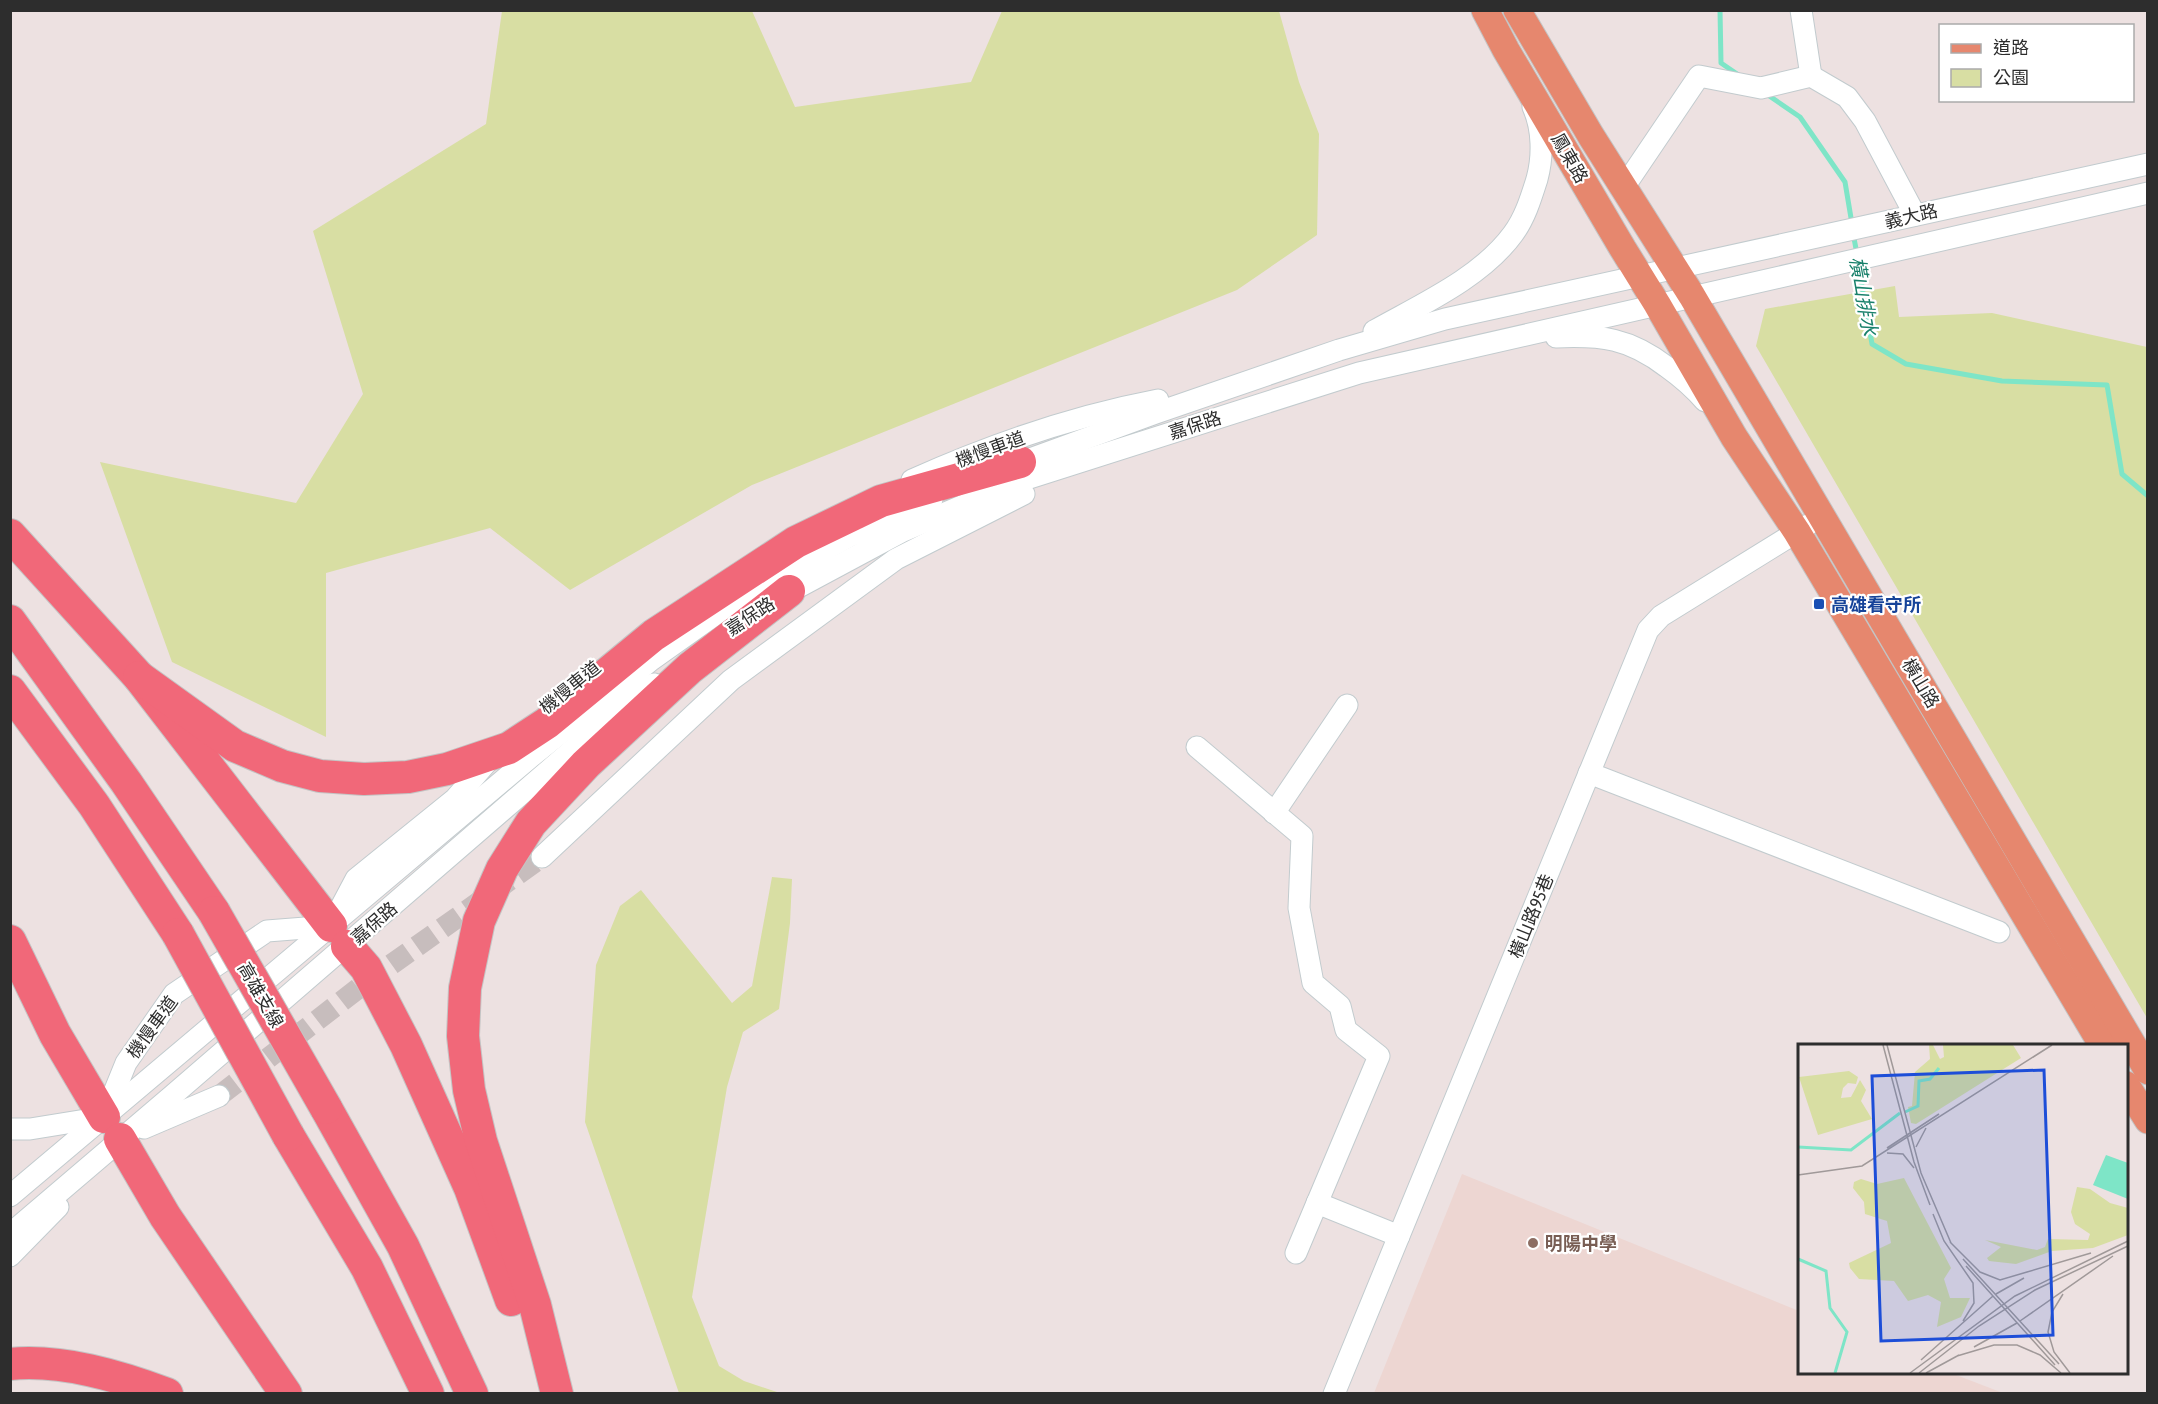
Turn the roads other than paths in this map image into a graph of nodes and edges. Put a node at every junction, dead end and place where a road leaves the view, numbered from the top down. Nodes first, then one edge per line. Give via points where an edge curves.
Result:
1 (1485, 10) edge
2 (1517, 10) edge
3 (1802, 10) edge
4 (1506, 50) junction
5 (1811, 76) junction
6 (2148, 164) edge
7 (1624, 187) junction
8 (2148, 193) edge
9 (2005, 195) junction
10 (1916, 215) junction
11 (2013, 222) junction
12 (1675, 270) junction
13 (1640, 277) junction
14 (1692, 296) junction
15 (1658, 304) junction
16 (1493, 342) junction
17 (1339, 350) junction
18 (1250, 382) junction
19 (1734, 437) junction
20 (1100, 455) junction
21 (1020, 462) junction
22 (1820, 516) junction
23 (1797, 532) junction
24 (10, 535) edge
25 (789, 591) junction
26 (10, 621) edge
27 (140, 677) junction
28 (10, 692) edge
29 (1347, 705) dead end
30 (1197, 747) dead end
31 (494, 754) junction
32 (1589, 773) junction
33 (1274, 813) junction
34 (542, 858) tunnel mouth
35 (1999, 932) dead end
36 (339, 936) junction
37 (10, 941) edge
38 (2102, 1044) edge
39 (2148, 1071) edge
40 (2128, 1086) edge
41 (219, 1096) tunnel mouth
42 (2148, 1120) edge
43 (112, 1128) junction
44 (10, 1129) edge
45 (10, 1196) edge
46 (1317, 1203) junction
47 (10, 1234) edge
48 (1399, 1236) junction
49 (1296, 1253) dead end
50 (10, 1256) edge
51 (10, 1364) edge
52 (167, 1394) edge
53 (286, 1394) edge
54 (428, 1394) edge
55 (472, 1394) edge
56 (546, 1394) edge
57 (557, 1394) edge
58 (1334, 1394) edge

1 - 4 main road, 鳳東路
2 - 7 main road, 鳳東路
3 - 5 street
4 - 13 main road, 鳳東路
4 - 17 street via 1538,118 1541,138 1538,174 1524,216 1513,235 1482,266
5 - 7 street via 1761,88 1699,76
5 - 10 street via 1846,96 1865,121
6 - 9 street, 義大路
7 - 12 main road, 鳳東路
8 - 11 street, 義大路
9 - 10 street, 義大路
9 - 11 street
10 - 12 street, 義大路
11 - 14 street, 義大路
12 - 13 street, 義大路
12 - 14 main road, 鳳東路
13 - 15 main road, 鳳東路
13 - 17 street, 嘉保路 via 1445,319
14 - 15 street, 義大路
14 - 22 main road, 橫山路
15 - 16 street, 嘉保路
15 - 19 main road, 橫山路
16 - 19 street via 1582,336 1636,346 1691,384
16 - 20 street, 嘉保路 via 1359,373
17 - 18 street, 嘉保路
18 - 21 street, 嘉保路
18 - 31 street, 機慢車道 via 1058,424 944,466 807,528 710,583 627,641 542,707
19 - 23 main road, 橫山路
20 - 25 street, 嘉保路 via 1023,480 903,531
20 - 34 street via 896,559 731,680
21 - 31 highway via 881,501 796,542 654,635 547,723
21 - 36 street, 嘉保路 via 848,537 740,597 560,732
22 - 23 street, 橫山路95巷
22 - 39 main road, 橫山路
23 - 32 street, 橫山路95巷 via 1661,616 1648,630
23 - 38 main road, 橫山路
24 - 27 highway
25 - 36 street, 嘉保路 via 711,641 615,713
25 - 57 highway via 690,668 586,765 531,823 502,868 478,921 465,988 463,1036 469,1090 535,1305
26 - 55 highway, 高雄支線, bridge via 214,912 403,1246
27 - 31 highway via 236,746 282,766 320,776 408,777
27 - 36 highway
28 - 54 highway, bridge via 94,805 178,934 288,1135 367,1268
29 - 33 street
30 - 33 street
31 - 36 street, 機慢車道 via 455,799 356,879
32 - 35 street
32 - 48 street, 橫山路95巷
33 - 46 street via 1302,836 1299,908 1313,983 1340,1006 1346,1030 1379,1056
36 - 43 street, 嘉保路
36 - 43 street, 嘉保路
36 - 43 street, 機慢車道 via 267,931 174,994 126,1062
36 - 56 highway via 376,984 415,1066 470,1188
37 - 43 highway via 55,1034
40 - 42 main road
41 - 43 street, 機慢車道
43 - 44 street, 機慢車道
43 - 45 street, 嘉保路
43 - 47 street, 嘉保路
43 - 50 street, 機慢車道 via 33,1235
43 - 53 highway via 165,1216
46 - 48 street
46 - 49 street
48 - 58 street, 橫山路95巷
51 - 52 highway via 74,1368

